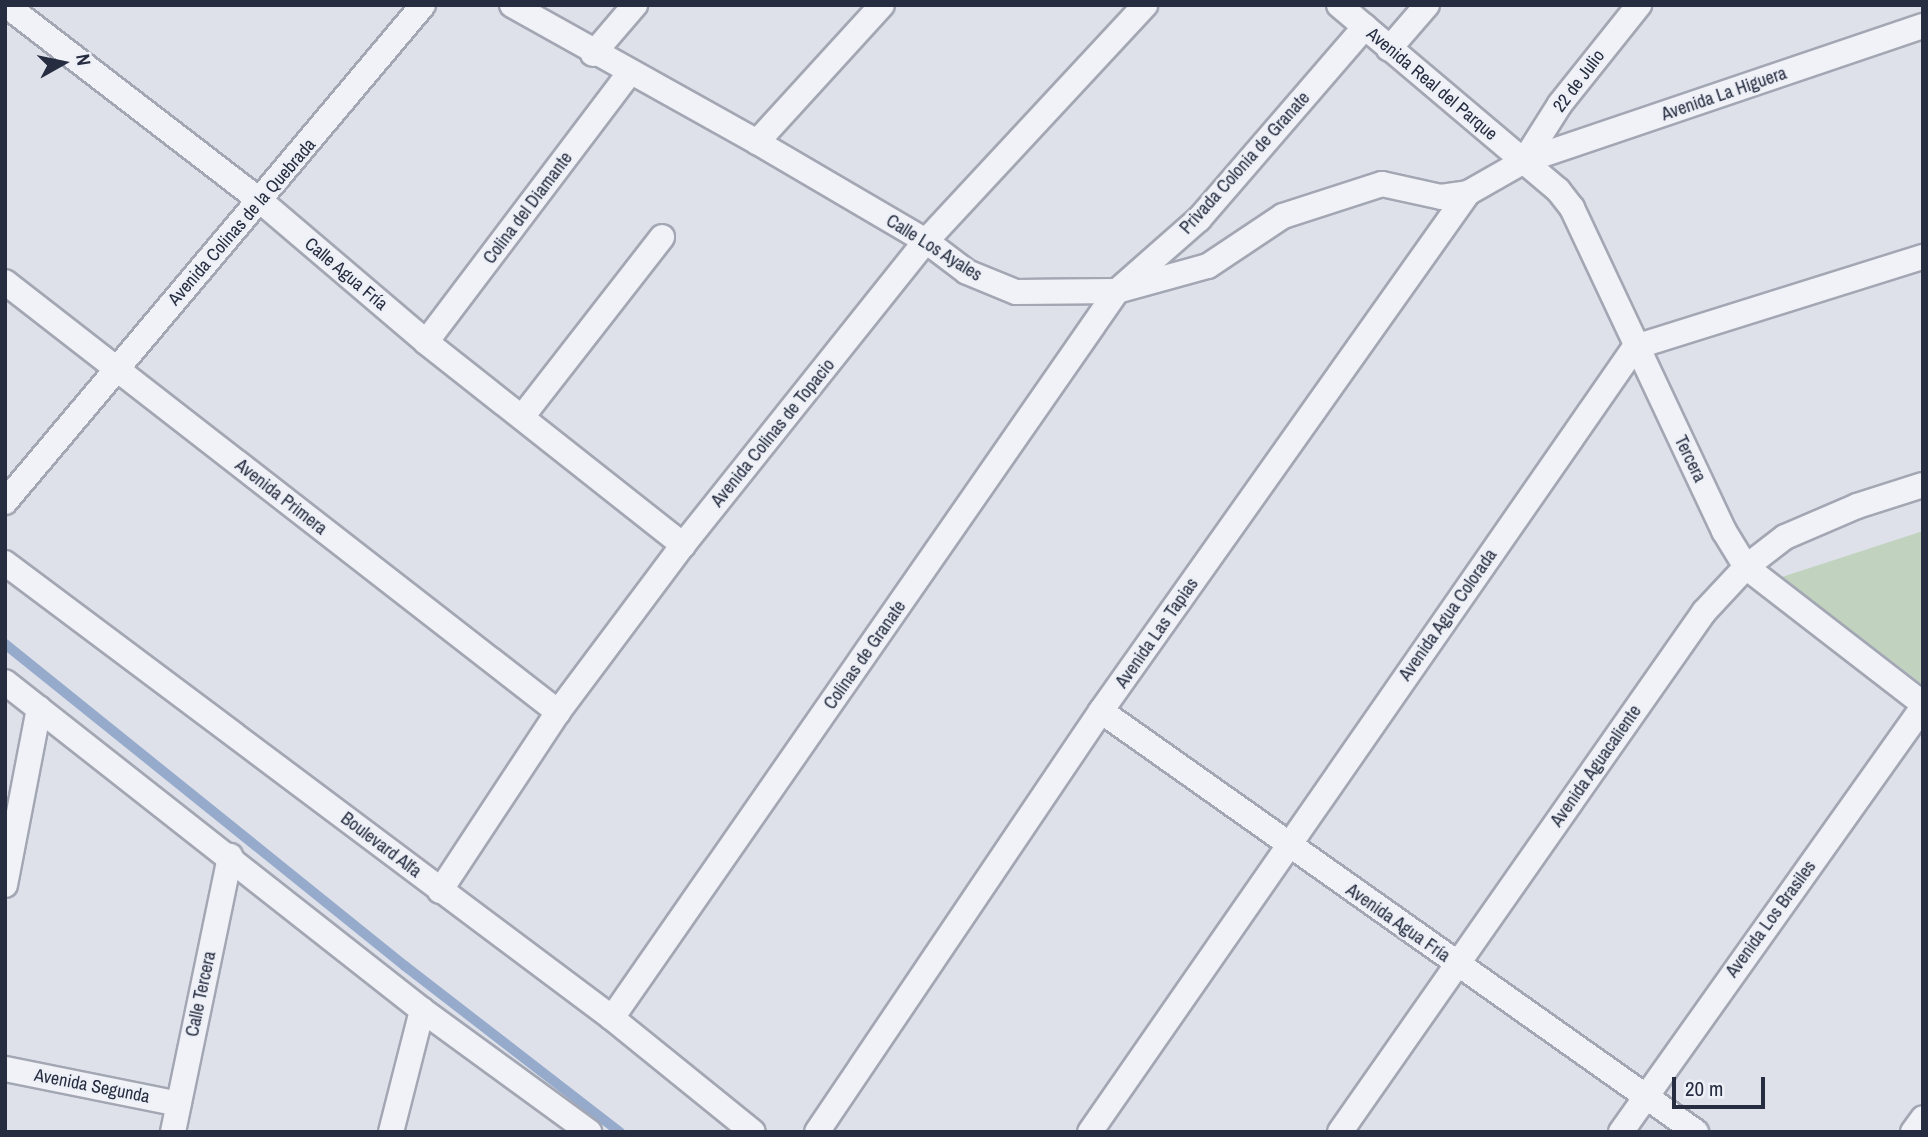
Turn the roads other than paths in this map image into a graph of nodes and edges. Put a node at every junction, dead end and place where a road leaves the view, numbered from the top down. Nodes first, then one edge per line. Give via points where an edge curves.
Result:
1 (6, 5) edge
2 (423, 5) edge
3 (512, 5) edge
4 (635, 5) edge
5 (882, 5) edge
6 (1145, 5) edge
7 (1339, 5) edge
8 (1427, 5) edge
9 (1639, 5) edge
10 (1923, 26) edge
11 (1365, 27) junction
12 (1389, 49) junction
13 (593, 54) junction
14 (629, 74) junction
15 (757, 142) junction
16 (1524, 161) junction
17 (1468, 193) junction
18 (257, 198) junction
19 (662, 237) dead end
20 (926, 242) junction
21 (1923, 257) edge
22 (5, 282) edge
23 (1117, 291) junction
24 (426, 342) junction
25 (1635, 347) junction
26 (117, 369) junction
27 (523, 417) junction
28 (1923, 485) edge
29 (5, 502) edge
30 (683, 545) junction
31 (5, 563) edge
32 (1746, 567) junction
33 (5, 682) edge
34 (1923, 705) edge
35 (40, 708) junction
36 (558, 712) junction
37 (1101, 712) junction
38 (1287, 845) junction
39 (230, 856) junction
40 (5, 885) edge
41 (440, 891) junction
42 (1457, 965) junction
43 (422, 1010) junction
44 (612, 1018) junction
45 (5, 1069) edge
46 (1644, 1096) junction
47 (178, 1104) junction
48 (1923, 1118) edge
49 (173, 1132) edge
50 (391, 1132) edge
51 (589, 1132) edge
52 (753, 1132) edge
53 (817, 1132) edge
54 (1090, 1132) edge
55 (1340, 1132) edge
56 (1620, 1132) edge
57 (1696, 1132) edge
58 (1913, 1132) edge

1 - 18 street, Calle Agua Fría
2 - 18 street, Avenida Colinas de la Quebrada via 280,180
3 - 13 street, Calle Los Ayales
4 - 13 street
5 - 15 street
6 - 20 street, Avenida Colinas de Topacio
7 - 11 street, Avenida Real del Parque
8 - 12 street
9 - 16 street, 22 de Julio via 1560,104
10 - 16 street, Avenida La Higuera
11 - 12 street, Avenida Real del Parque
11 - 23 street, Privada Colonia de Granate via 1199,219
12 - 16 street, Avenida Real del Parque
13 - 14 street, Calle Los Ayales
14 - 15 street, Calle Los Ayales
14 - 24 street, Colina del Diamante
15 - 20 street, Calle Los Ayales
16 - 17 street, Avenida Las Tapias
16 - 25 street, Tercera via 1572,208
17 - 23 street, Calle Los Ayales via 1441,197 1382,184 1283,216 1208,266
17 - 37 street, Avenida Las Tapias
18 - 24 street, Calle Agua Fría
18 - 26 street, Avenida Colinas de la Quebrada
19 - 27 street
20 - 23 street, Calle Los Ayales via 967,272 1016,292
20 - 30 street, Avenida Colinas de Topacio
21 - 25 street
22 - 26 street, Avenida Primera
23 - 44 street, Colinas de Granate
24 - 27 street, Calle Agua Fría
25 - 32 street, Tercera
25 - 38 street, Avenida Agua Colorada
26 - 29 street, Avenida Colinas de la Quebrada
26 - 36 street, Avenida Primera
27 - 30 street, Calle Agua Fría
28 - 32 street, Avenida Aguacaliente via 1821,520 1785,537
30 - 36 street, Avenida Colinas de Topacio
31 - 41 street, Boulevard Alfa
32 - 34 street, Tercera
32 - 42 street, Avenida Aguacaliente via 1704,612
33 - 35 street
34 - 46 street, Avenida Los Brasiles
35 - 39 street
35 - 40 street
36 - 41 street, Avenida Colinas de Topacio
37 - 38 street, Avenida Agua Fría
37 - 53 street, Avenida Las Tapias
38 - 42 street, Avenida Agua Fría
38 - 54 street, Avenida Agua Colorada
39 - 43 street
39 - 47 street, Calle Tercera
41 - 44 street, Boulevard Alfa
42 - 46 street, Avenida Agua Fría
42 - 55 street, Avenida Aguacaliente
43 - 50 street
43 - 51 street
44 - 52 street, Boulevard Alfa
45 - 47 street, Avenida Segunda
46 - 56 street, Avenida Los Brasiles
46 - 57 street, Avenida Agua Fría
47 - 49 street, Calle Tercera
48 - 58 street

